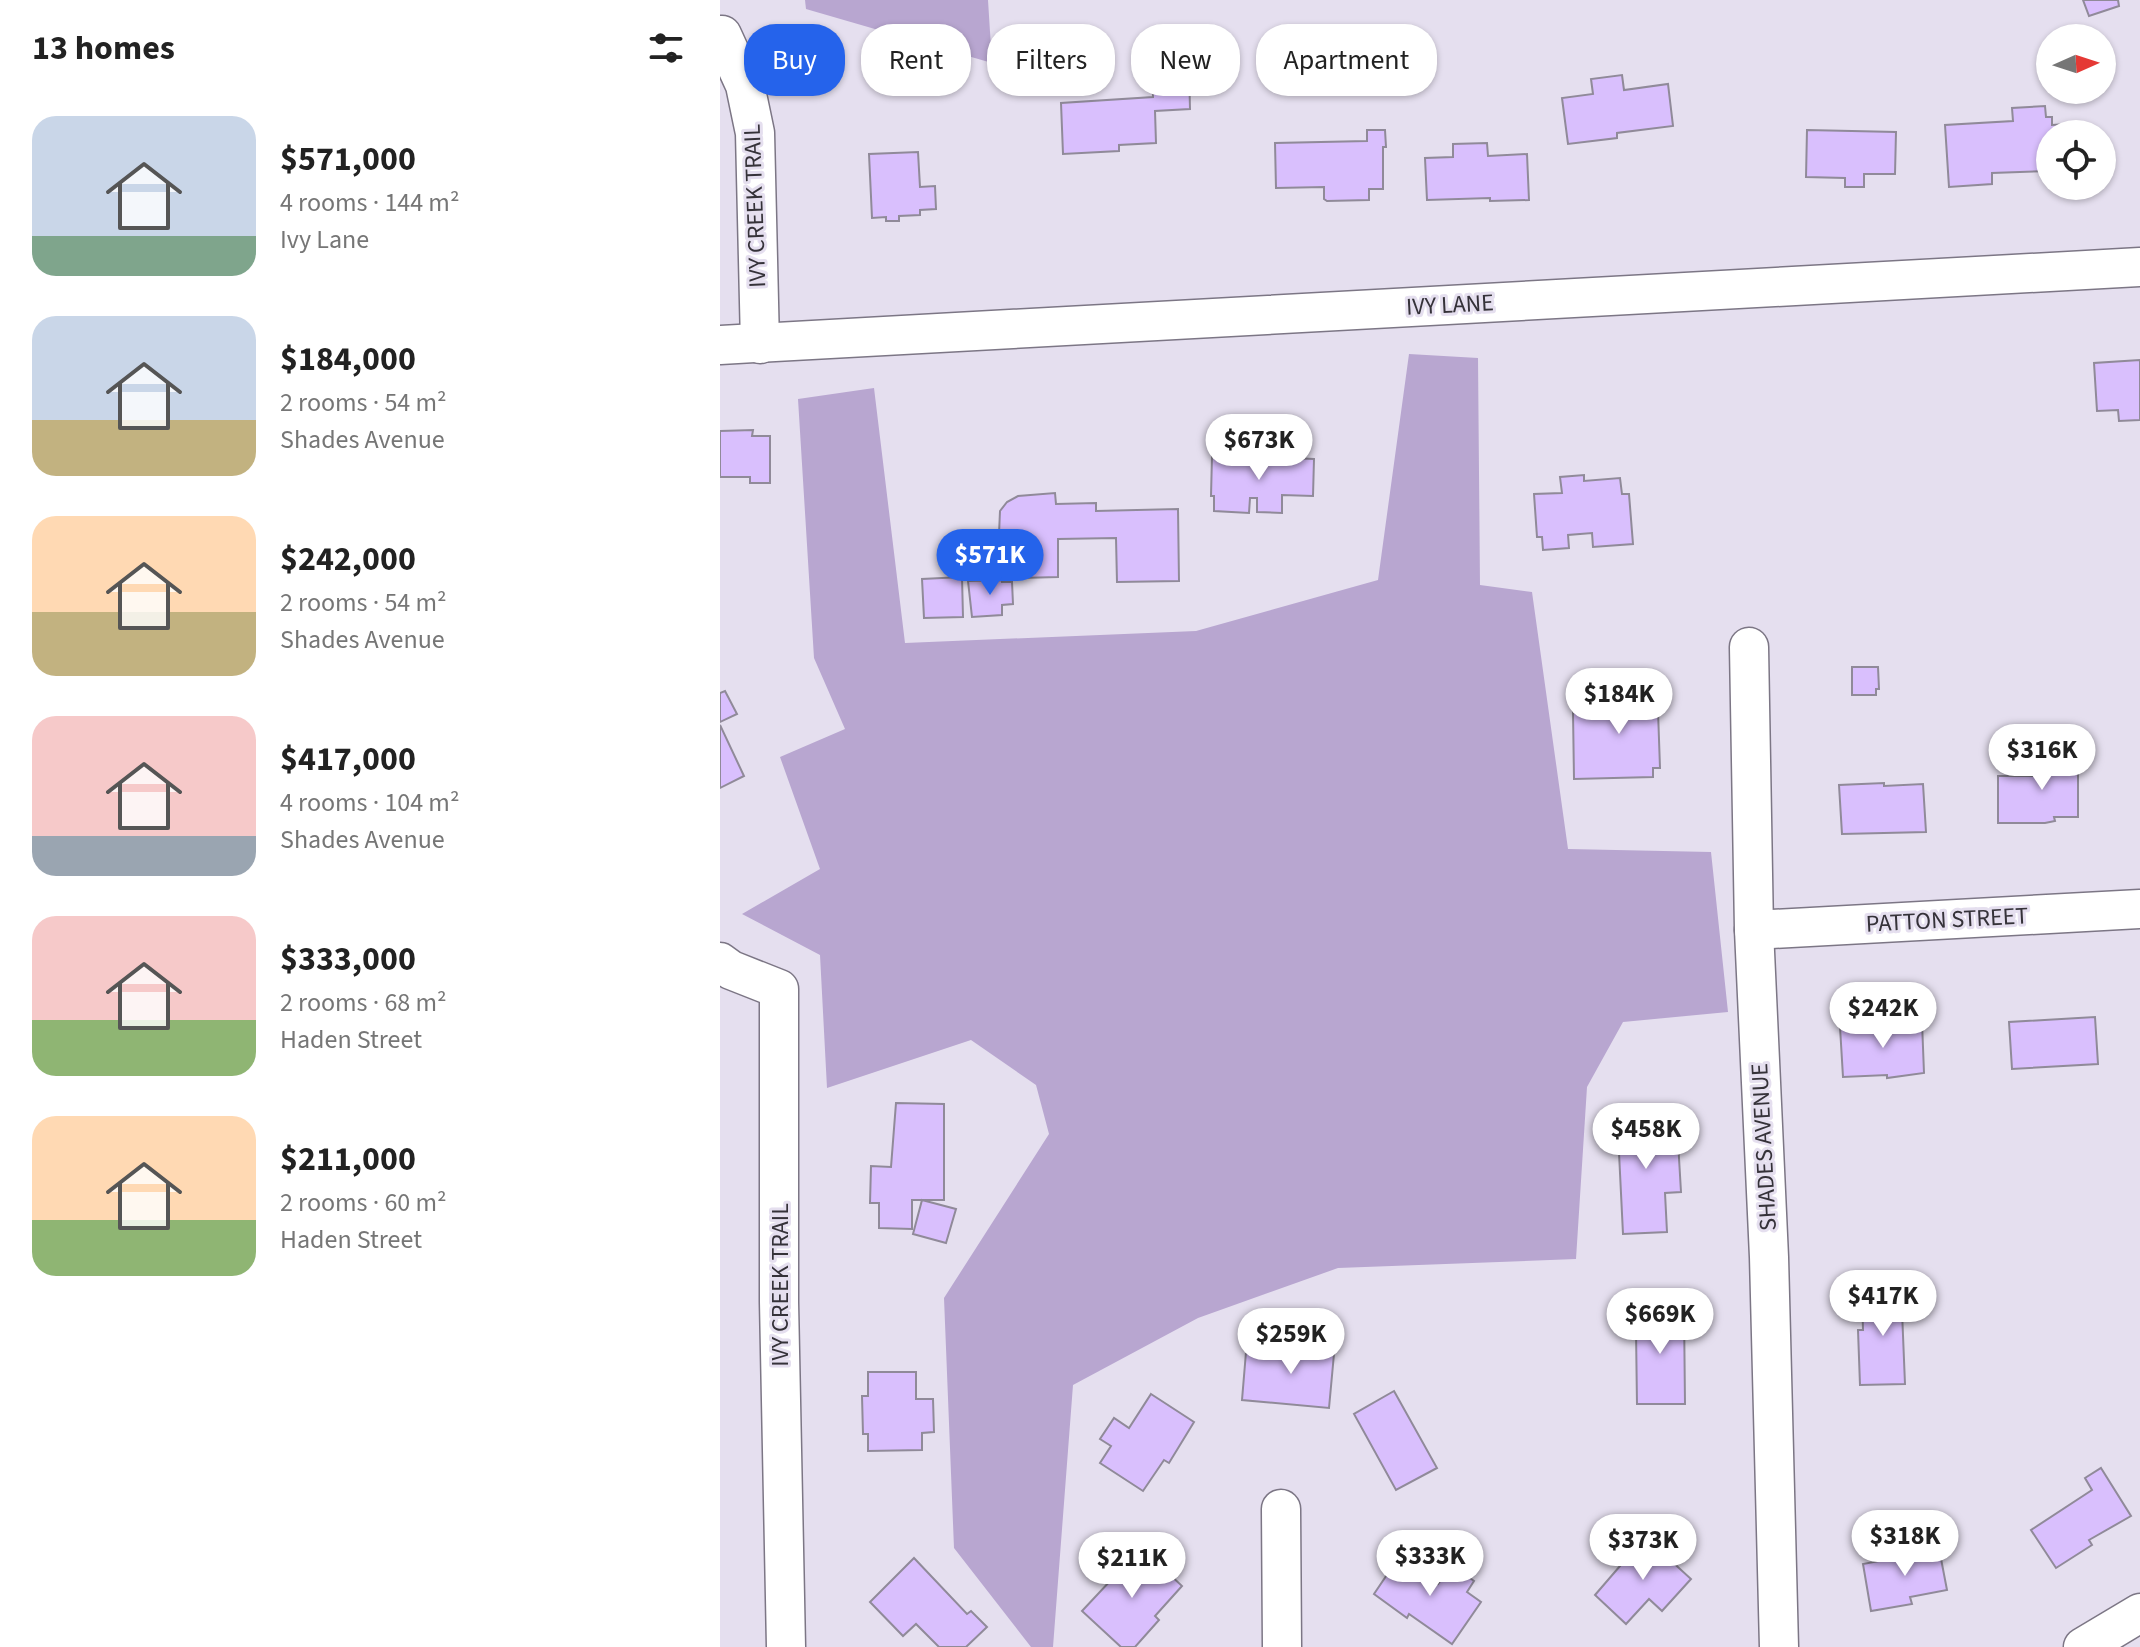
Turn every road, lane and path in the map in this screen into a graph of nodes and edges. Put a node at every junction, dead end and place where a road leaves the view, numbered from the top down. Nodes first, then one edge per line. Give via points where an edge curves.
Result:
1 (722, 35) edge
2 (2140, 267) edge
3 (760, 344) junction
4 (720, 345) edge
5 (1749, 647) dead end
6 (2140, 909) edge
7 (1754, 930) junction
8 (720, 962) edge
9 (1281, 1509) dead end
10 (2140, 1613) edge
11 (786, 1647) edge
12 (1282, 1647) edge
13 (1779, 1647) edge
14 (2083, 1647) edge

1 - 3 street, IVY CREEK TRAIL via 745,85 755,133
2 - 3 street, IVY LANE
3 - 4 street
5 - 7 street, SHADES AVENUE
6 - 7 street, PATTON STREET
7 - 13 street, SHADES AVENUE
8 - 11 street, IVY CREEK TRAIL via 779,989
9 - 12 street
10 - 14 street

